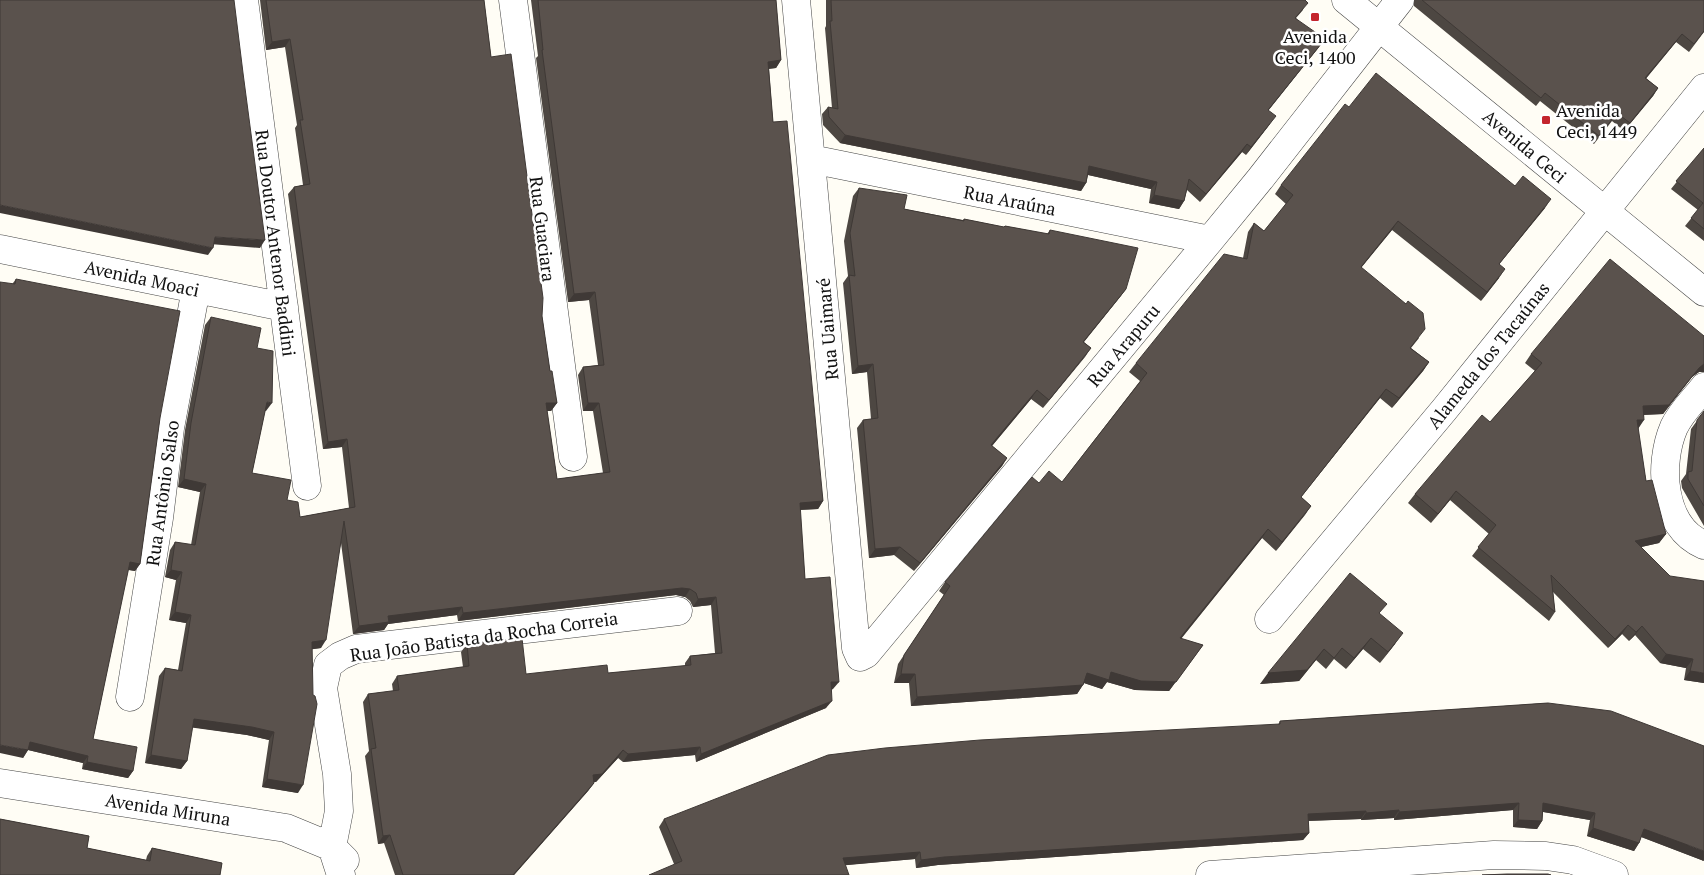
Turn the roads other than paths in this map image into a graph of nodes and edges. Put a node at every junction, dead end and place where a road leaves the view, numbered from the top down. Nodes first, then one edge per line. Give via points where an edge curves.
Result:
1 (244, 0) edge
2 (513, 0) edge
3 (796, 0) edge
4 (1346, 0) edge
5 (1400, 0) edge
6 (1380, 26) junction
7 (1704, 88) edge
8 (811, 159) junction
9 (1604, 212) junction
10 (1210, 240) junction
11 (0, 249) edge
12 (196, 289) junction
13 (1704, 292) edge
14 (284, 307) junction
15 (1704, 387) edge
16 (573, 457) dead end
17 (307, 486) dead end
18 (1704, 545) edge
19 (678, 611) dead end
20 (1269, 619) dead end
21 (860, 657) joint
22 (130, 697) dead end
23 (0, 783) edge
24 (332, 847) junction
25 (341, 875) edge
26 (360, 875) edge
27 (1210, 875) edge
28 (1614, 875) edge

1 - 14 street, Rua Doutor Antenor Baddini
2 - 16 street, Rua Guaciara
3 - 8 street, Rua Uaimaré
4 - 6 street, Avenida Ceci
5 - 6 street, Rua Arapuru
6 - 9 street, Avenida Ceci
6 - 10 street, Rua Arapuru
7 - 9 street, Alameda dos Tacaúnas
8 - 10 street, Rua Araúna
8 - 21 street, Rua Uaimaré via 856,648
9 - 13 street, Avenida Ceci
9 - 20 street, Alameda dos Tacaúnas
10 - 21 street, Rua Arapuru via 866,654
11 - 12 street, Avenida Moaci
12 - 14 street, Avenida Moaci
12 - 22 street, Rua Antônio Salso via 170,428
14 - 17 street, Rua Doutor Antenor Baddini
15 - 18 street via 1674,428 1666,458 1666,486 1676,520 1685,533
19 - 24 street, Rua João Batista da Rocha Correia via 356,649 340,656 328,665 323,688 337,774 339,811
23 - 24 street, Avenida Miruna via 286,828
24 - 25 street
24 - 26 street, Avenida Miruna
27 - 28 street via 1494,855 1573,860

